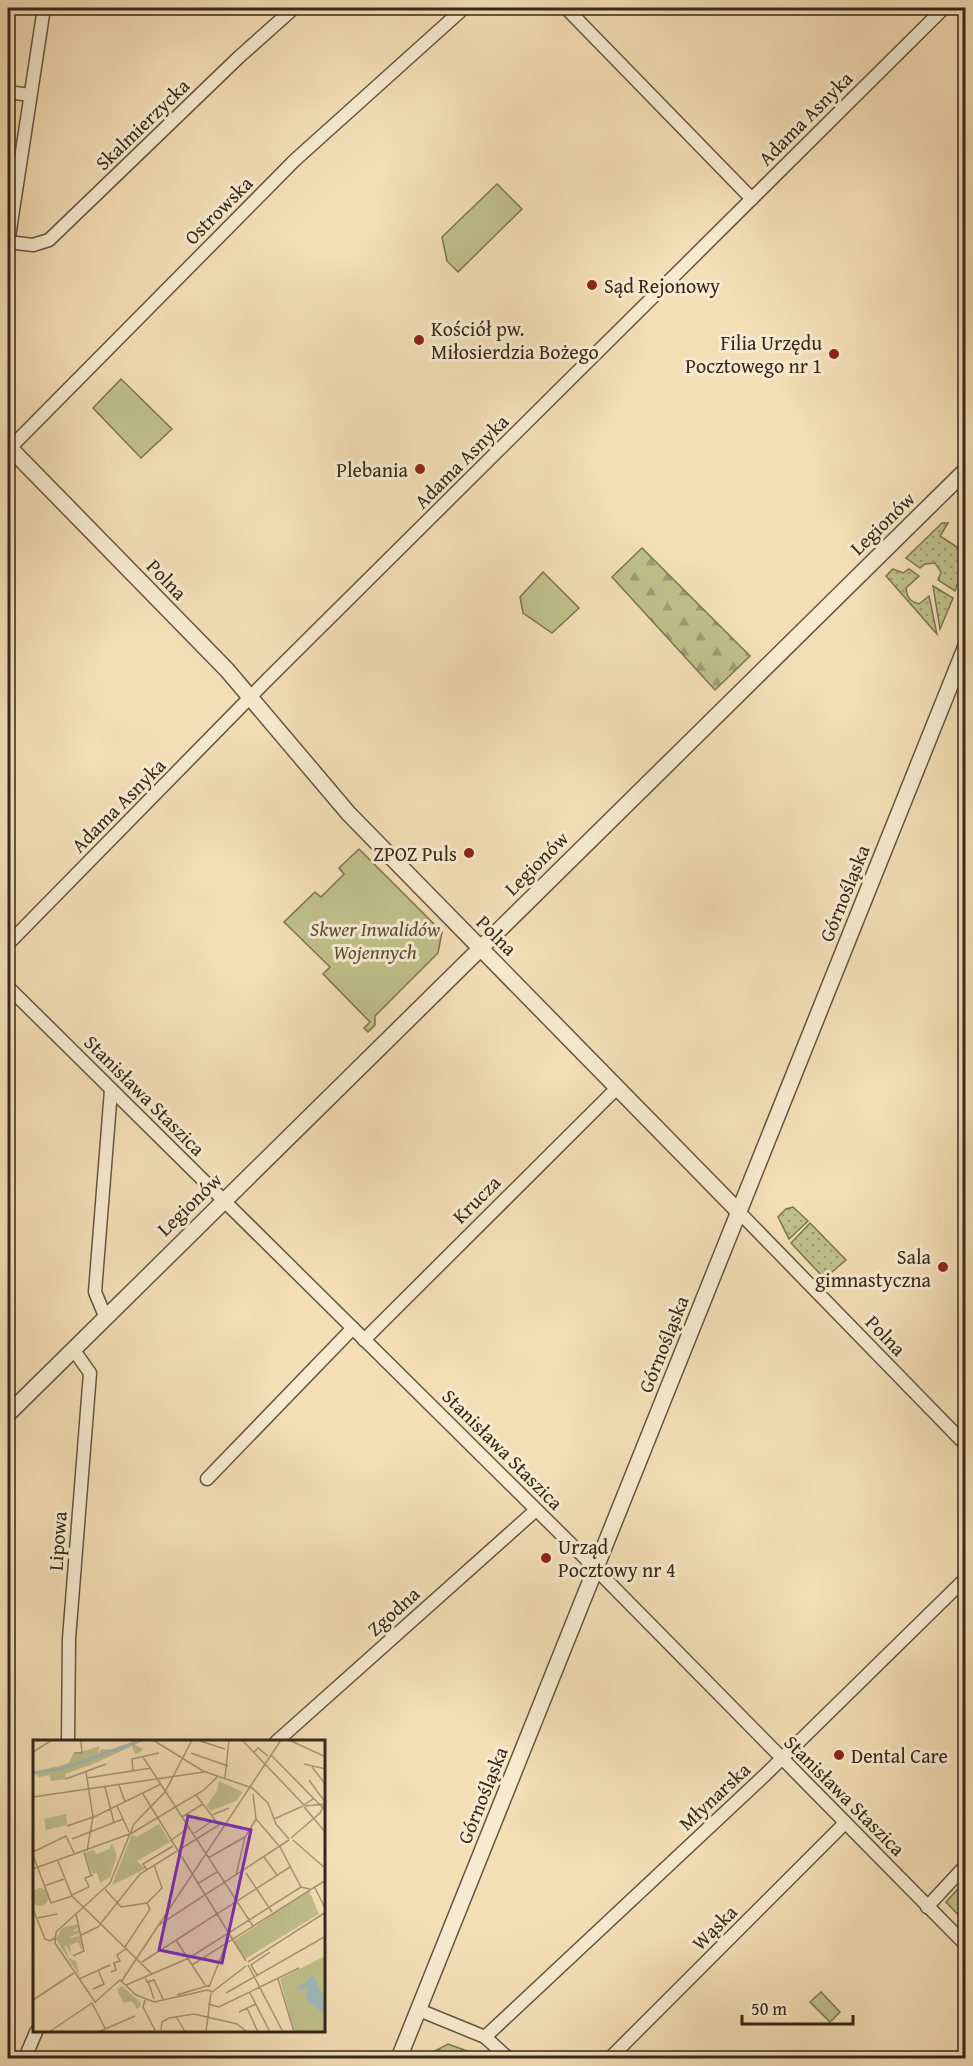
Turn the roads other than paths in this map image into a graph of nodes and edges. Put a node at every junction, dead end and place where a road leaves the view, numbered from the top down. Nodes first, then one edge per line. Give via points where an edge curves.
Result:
1 (44, 8) edge
2 (294, 8) edge
3 (464, 8) edge
4 (566, 8) edge
5 (944, 8) edge
6 (8, 92) edge
7 (30, 95) junction
8 (752, 199) junction
9 (8, 243) edge
10 (8, 448) edge
11 (966, 470) edge
12 (966, 646) edge
13 (251, 697) junction
14 (8, 944) edge
15 (480, 948) junction
16 (8, 987) edge
17 (617, 1088) junction
18 (111, 1090) junction
19 (224, 1200) junction
20 (739, 1212) junction
21 (105, 1316) junction
22 (353, 1328) junction
23 (364, 1340) junction
24 (73, 1348) junction
25 (8, 1414) edge
26 (966, 1445) edge
27 (207, 1479) dead end
28 (537, 1510) junction
29 (596, 1569) junction
30 (966, 1578) edge
31 (68, 1740) edge
32 (278, 1740) edge
33 (782, 1759) junction
34 (845, 1823) junction
35 (966, 1864) edge
36 (927, 1907) junction
37 (966, 1945) edge
38 (419, 2010) junction
39 (35, 2033) edge
40 (485, 2037) junction
41 (26, 2058) edge
42 (399, 2058) edge
43 (508, 2058) edge
44 (610, 2058) edge

1 - 7 street
2 - 9 street, Skalmierzycka via 49,240 33,245
3 - 10 street, Ostrowska via 296,160
4 - 8 street
5 - 8 street, Adama Asnyka
6 - 7 street
7 - 9 street
8 - 13 street, Adama Asnyka
10 - 13 street, Polna
11 - 15 street, Legionów
12 - 20 street, Górnośląska
13 - 14 street, Adama Asnyka
13 - 15 street, Polna via 349,814
15 - 17 street, Polna
15 - 19 street, Legionów
16 - 18 street, Stanisława Staszica
17 - 20 street, Polna
17 - 23 street, Krucza
18 - 19 street, Stanisława Staszica
18 - 21 street via 95,1292
19 - 21 street, Legionów
19 - 22 street, Stanisława Staszica
20 - 26 street, Polna
20 - 29 street, Górnośląska
21 - 24 street, Legionów
22 - 23 street, Stanisława Staszica
22 - 27 street
23 - 28 street, Stanisława Staszica
24 - 25 street, Legionów
24 - 31 street, Lipowa via 90,1373 69,1639
28 - 29 street, Stanisława Staszica
28 - 32 street, Zgodna
29 - 33 street, Stanisława Staszica
29 - 38 street, Górnośląska
30 - 33 street, Młynarska
33 - 34 street, Stanisława Staszica
33 - 40 street, Młynarska
34 - 36 street, Stanisława Staszica
34 - 44 street, Wąska
35 - 36 street
36 - 37 street, Stanisława Staszica
38 - 40 street
38 - 42 street, Górnośląska
39 - 41 street
40 - 43 street

